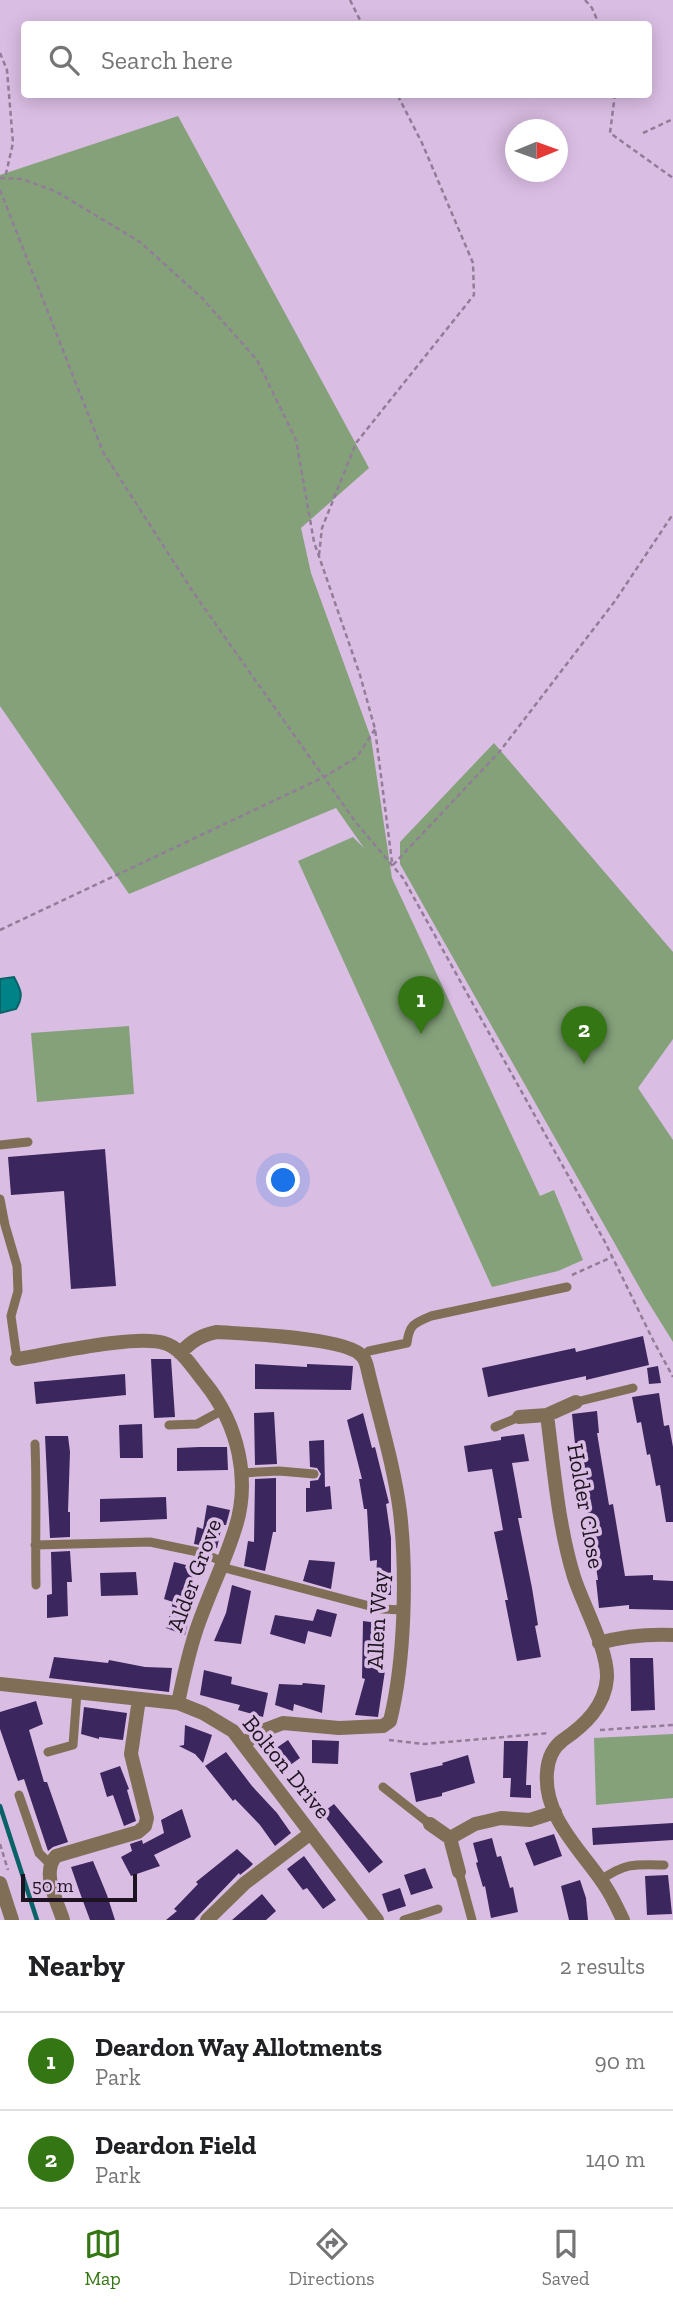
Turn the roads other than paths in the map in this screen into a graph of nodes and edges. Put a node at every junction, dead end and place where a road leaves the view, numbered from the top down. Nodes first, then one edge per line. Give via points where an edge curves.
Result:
1 (28, 1142) dead end
2 (0, 1145) edge
3 (0, 1199) edge
4 (568, 1287) dead end
5 (180, 1353) junction
6 (363, 1356) junction
7 (17, 1359) joint
8 (632, 1388) dead end
9 (576, 1402) joint
10 (223, 1410) junction
11 (547, 1415) junction
12 (519, 1417) joint
13 (169, 1425) dead end
14 (495, 1427) dead end
15 (35, 1444) dead end
16 (241, 1473) junction
17 (314, 1474) dead end
18 (35, 1545) junction
19 (222, 1564) junction
20 (36, 1585) dead end
21 (403, 1610) junction
22 (673, 1635) edge
23 (599, 1643) junction
24 (0, 1684) edge
25 (77, 1692) junction
26 (139, 1699) junction
27 (178, 1703) junction
28 (243, 1744) junction
29 (48, 1752) dead end
30 (383, 1787) dead end
31 (19, 1795) dead end
32 (555, 1812) junction
33 (430, 1824) joint
34 (311, 1833) junction
35 (450, 1838) junction
36 (50, 1863) junction
37 (664, 1865) dead end
38 (458, 1872) joint
39 (601, 1880) junction
40 (0, 1883) edge
41 (438, 1909) dead end
42 (12, 1920) edge
43 (64, 1920) edge
44 (207, 1920) edge
45 (377, 1920) edge
46 (404, 1920) edge
47 (472, 1920) edge
48 (623, 1920) edge

1 - 2 lane
3 - 7 lane via 18,1266 11,1316
4 - 6 lane via 430,1316 408,1331 407,1343
5 - 6 street via 204,1334 217,1332 332,1343
5 - 7 street via 162,1342 146,1341
5 - 10 street, Alder Grove
6 - 21 street, Allen Way via 400,1511
8 - 9 lane
9 - 11 street, Holder Close
10 - 13 lane via 197,1424
10 - 16 street, Alder Grove via 237,1444
11 - 12 street, Holder Close
11 - 23 street, Holder Close via 574,1577
12 - 14 lane
15 - 18 lane
16 - 17 lane
16 - 19 street, Alder Grove via 240,1513
18 - 19 lane via 150,1542 203,1553
18 - 20 lane
19 - 21 lane via 381,1609
19 - 27 street, Alder Grove via 196,1632
21 - 28 street, Allen Way via 390,1721 383,1726 340,1728 283,1723
22 - 23 street via 643,1634
23 - 32 street, Holder Close via 607,1677 600,1706 554,1749 547,1765 546,1781
24 - 25 street, Bolton Drive
25 - 26 street, Bolton Drive
25 - 29 lane via 73,1745
26 - 27 street, Bolton Drive
26 - 36 street via 131,1754 145,1826 56,1856
27 - 28 street, Bolton Drive via 223,1723
28 - 34 street, Bolton Drive
30 - 33 lane
31 - 36 lane via 39,1853
32 - 35 street via 530,1820 500,1818
32 - 39 street, Holder Close
33 - 35 street
34 - 44 street via 245,1883
34 - 45 street, Bolton Drive
35 - 38 street
36 - 43 street via 49,1874
37 - 39 lane via 617,1868
38 - 47 lane
39 - 48 street, Holder Close
40 - 42 street
41 - 46 lane

